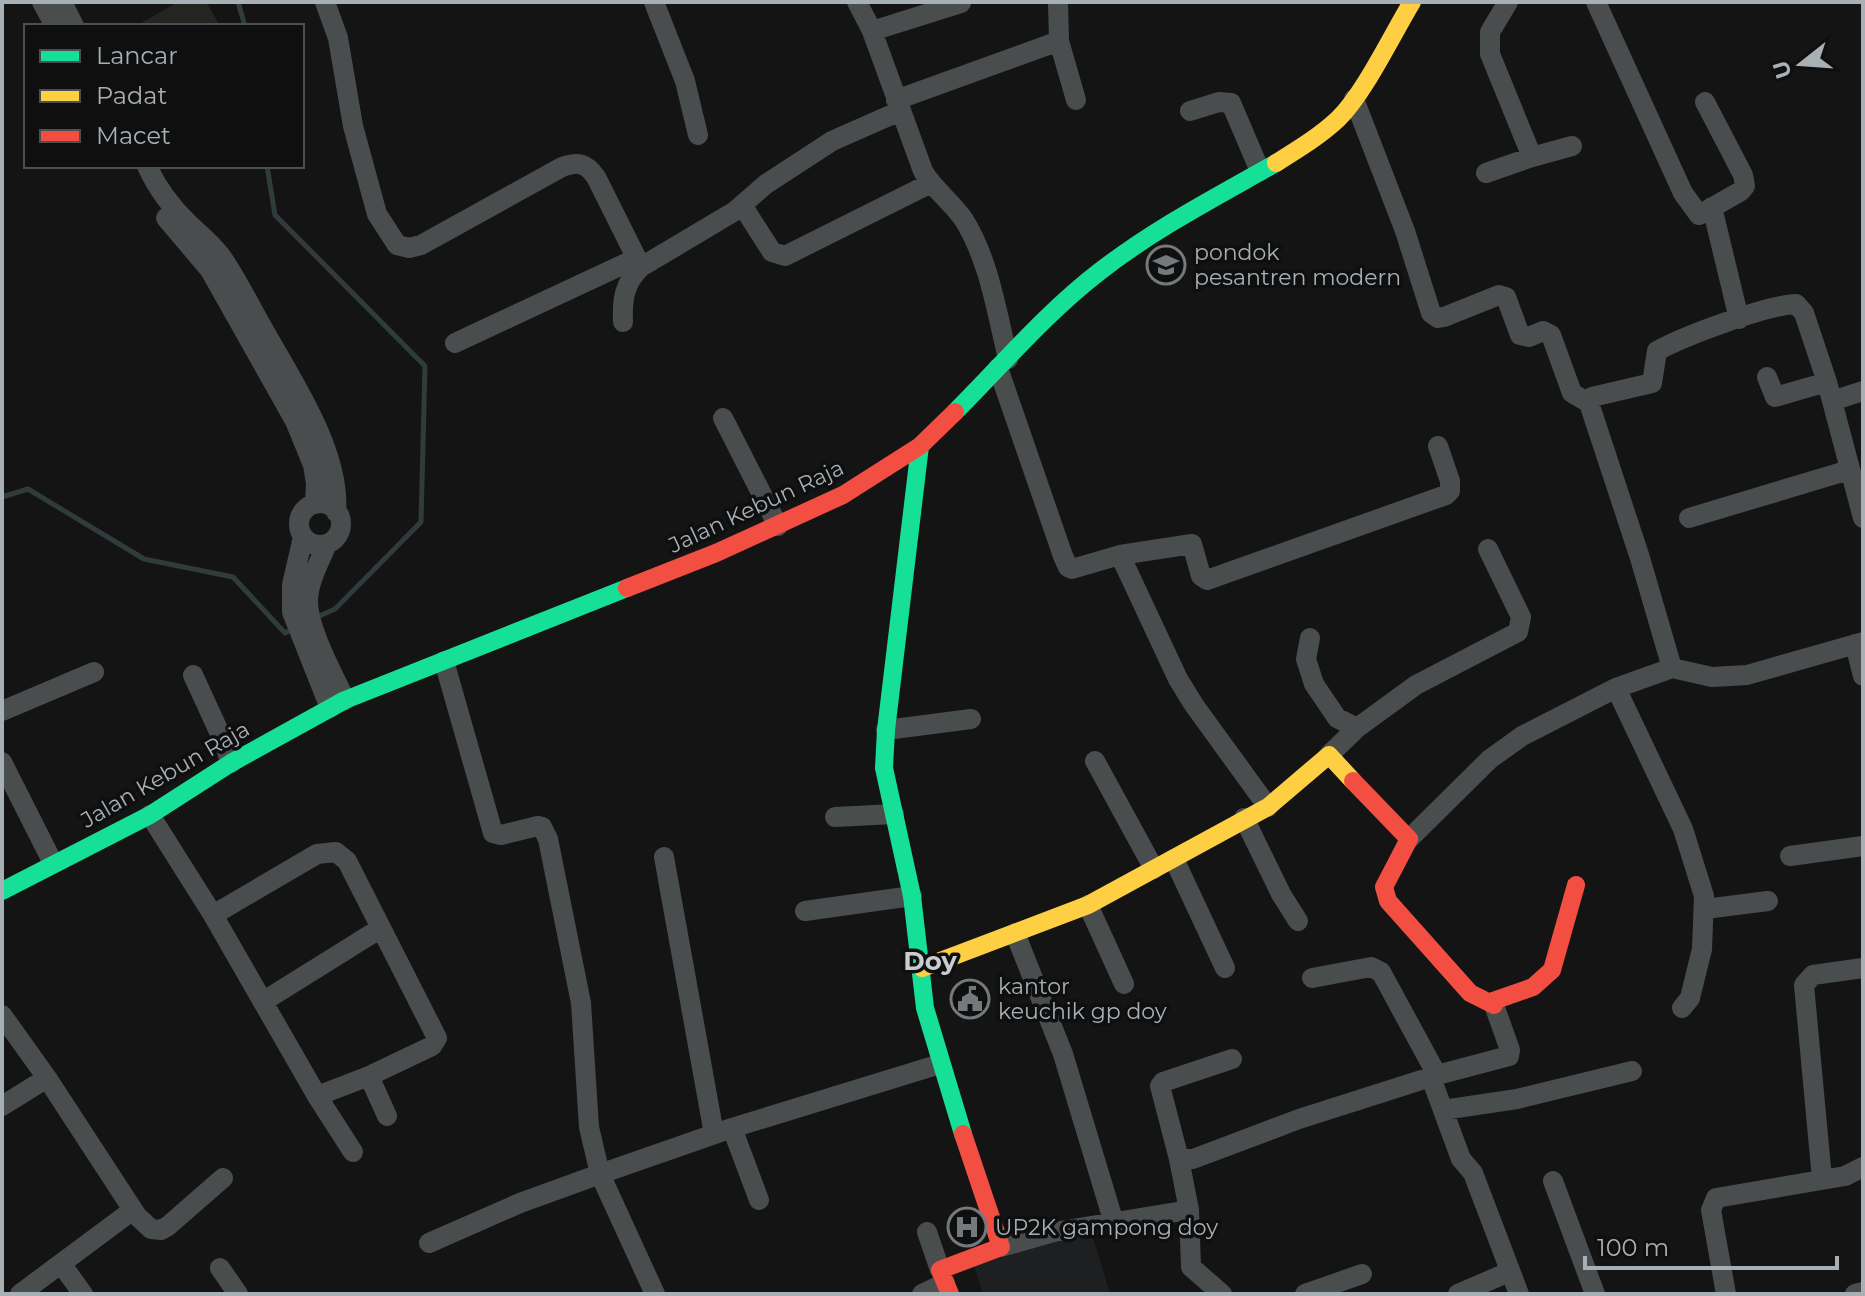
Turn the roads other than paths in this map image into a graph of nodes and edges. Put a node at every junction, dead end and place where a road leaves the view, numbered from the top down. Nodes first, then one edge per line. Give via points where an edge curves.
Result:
1 (42, 2) edge
2 (62, 2) edge
3 (325, 2) edge
4 (654, 2) edge
5 (857, 2) edge
6 (1058, 2) edge
7 (1412, 2) edge
8 (1508, 2) edge
9 (1596, 2) edge
10 (961, 3) edge
11 (54, 24) edge
12 (73, 24) edge
13 (872, 31) junction
14 (1059, 41) junction
15 (1354, 99) junction
16 (1076, 100) dead end
17 (1705, 102) dead end
18 (898, 106) junction
19 (1190, 111) dead end
20 (698, 135) dead end
21 (1572, 146) dead end
22 (1532, 157) junction
23 (132, 168) edge
24 (148, 168) edge
25 (1260, 171) junction
26 (1486, 173) dead end
27 (931, 183) junction
28 (742, 205) junction
29 (1712, 207) junction
30 (639, 263) junction
31 (1739, 319) junction
32 (623, 322) dead end
33 (455, 343) dead end
34 (1003, 364) junction
35 (1767, 377) dead end
36 (1863, 391) edge
37 (1830, 392) junction
38 (1589, 403) junction
39 (723, 418) dead end
40 (920, 446) junction
41 (1438, 446) dead end
42 (1849, 470) junction
43 (315, 504) junction
44 (336, 512) junction
45 (1689, 518) dead end
46 (1863, 518) edge
47 (778, 526) junction
48 (303, 537) junction
49 (327, 544) junction
50 (1488, 549) dead end
51 (1120, 555) junction
52 (300, 611) junction
53 (1310, 638) dead end
54 (1859, 643) edge
55 (444, 661) junction
56 (1672, 668) junction
57 (94, 672) dead end
58 (193, 675) dead end
59 (1863, 676) edge
60 (1616, 688) junction
61 (338, 704) junction
62 (2, 711) edge
63 (971, 719) dead end
64 (1357, 728) junction
65 (886, 730) junction
66 (1329, 755) junction
67 (1095, 761) dead end
68 (2, 762) edge
69 (231, 763) junction
70 (1268, 807) junction
71 (894, 814) junction
72 (150, 815) junction
73 (835, 817) dead end
74 (1244, 818) junction
75 (1409, 839) junction
76 (1863, 846) edge
77 (1790, 856) dead end
78 (664, 857) dead end
79 (1174, 859) junction
80 (53, 863) junction
81 (1154, 869) junction
82 (1576, 885) dead end
83 (2, 891) edge
84 (912, 896) junction
85 (1768, 901) dead end
86 (1088, 905) junction
87 (1705, 909) junction
88 (805, 911) dead end
89 (213, 915) junction
90 (1298, 921) dead end
91 (381, 928) junction
92 (1015, 933) junction
93 (922, 968) junction
94 (1225, 968) dead end
95 (1863, 968) edge
96 (1312, 978) dead end
97 (1124, 984) dead end
98 (264, 1001) junction
99 (1494, 1005) junction
100 (1682, 1008) dead end
101 (2, 1015) edge
102 (1232, 1059) dead end
103 (940, 1064) junction
104 (1632, 1071) dead end
105 (1437, 1075) junction
106 (369, 1076) junction
107 (47, 1078) junction
108 (317, 1096) junction
109 (2, 1106) edge
110 (1443, 1110) junction
111 (387, 1116) dead end
112 (723, 1131) junction
113 (353, 1152) dead end
114 (1179, 1159) junction
115 (1863, 1167) edge
116 (600, 1174) junction
117 (223, 1178) dead end
118 (1822, 1179) junction
119 (1553, 1181) dead end
120 (759, 1200) dead end
121 (133, 1210) junction
122 (1189, 1210) junction
123 (1114, 1223) junction
124 (927, 1232) dead end
125 (429, 1243) dead end
126 (1001, 1247) junction
127 (62, 1265) junction
128 (220, 1268) dead end
129 (1509, 1272) junction
130 (1362, 1274) dead end
131 (945, 1283) edge
132 (1863, 1292) edge
133 (1589, 1293) edge
134 (20, 1294) edge
135 (83, 1294) edge
136 (238, 1294) edge
137 (655, 1294) edge
138 (922, 1294) edge
139 (1222, 1294) edge
140 (1305, 1294) edge
141 (1458, 1294) edge
142 (1519, 1294) edge
143 (1726, 1294) edge
144 (1855, 1294) edge

1 - 11 street
2 - 12 street
3 - 30 street via 338,38 366,178 383,227 397,245 421,245 577,162 596,177
4 - 20 street via 685,81
5 - 13 street
6 - 14 street
7 - 15 street, Jalan Kebun Raja
8 - 22 street via 1494,23 1490,54
9 - 29 street via 1683,193 1699,215
10 - 13 street
13 - 18 street
14 - 16 street
14 - 18 street
15 - 25 street, Jalan Kebun Raja via 1317,137
15 - 38 street via 1431,313 1444,317 1499,295 1506,297 1520,335 1551,335 1572,393
17 - 29 street via 1745,181 1741,191
18 - 27 street
18 - 28 street via 832,141
19 - 25 street via 1231,103
21 - 22 street
22 - 26 street
23 - 43 street via 156,206 210,270 295,421 313,465
24 - 44 street via 178,213 220,254 276,351 332,466
25 - 34 street, Jalan Kebun Raja via 1100,271
27 - 28 street via 785,256 772,252
27 - 34 street via 964,220 982,261
28 - 30 street
29 - 31 street
30 - 32 street via 624,291
30 - 33 street
31 - 37 street via 1793,303 1799,306
31 - 38 street via 1657,351 1652,383 1592,397
34 - 40 street, Jalan Kebun Raja
34 - 51 street via 1068,567 1078,569
35 - 37 street via 1775,397
36 - 37 street
37 - 42 street
38 - 56 street
39 - 47 street
40 - 47 street, Jalan Kebun Raja via 854,489
40 - 65 street
41 - 51 street via 1450,481 1446,495 1207,580 1192,544
42 - 45 street
42 - 46 street
43 - 44 street
43 - 48 street via 300,516
44 - 49 street via 340,531
47 - 55 street, Jalan Kebun Raja
48 - 49 street
48 - 52 street via 292,585
49 - 52 street
50 - 64 street via 1521,617 1518,632 1416,685
51 - 70 street via 1186,692
52 - 61 street
53 - 64 street via 1306,659 1314,684 1337,718
54 - 56 street via 1728,678
54 - 59 street
55 - 61 street, Jalan Kebun Raja
55 - 116 street via 493,833 538,826 548,839 581,1003 589,1127
56 - 60 street
57 - 62 street
58 - 69 street
60 - 75 street via 1522,736 1490,759
60 - 87 street via 1683,829
61 - 69 street, Jalan Kebun Raja
63 - 65 street
64 - 66 street
65 - 71 street via 884,768
66 - 70 street
66 - 75 street
67 - 81 street
68 - 80 street
69 - 72 street, Jalan Kebun Raja
70 - 74 street
71 - 73 street
71 - 84 street
72 - 80 street, Jalan Kebun Raja
72 - 89 street
74 - 79 street
74 - 90 street
75 - 99 street via 1384,887 1388,901 1470,993
76 - 77 street
78 - 112 street
79 - 81 street
79 - 94 street
80 - 83 street, Jalan Kebun Raja
81 - 86 street
82 - 99 street via 1552,970 1533,988 1493,1001
84 - 88 street
84 - 93 street
85 - 87 street
86 - 92 street
86 - 97 street
87 - 100 street via 1698,965 1690,998
89 - 91 street via 317,854 336,852 347,861
89 - 98 street
91 - 98 street
91 - 106 street via 437,1038 432,1046
92 - 93 street
92 - 123 street via 1063,1054
93 - 103 street via 925,1008
95 - 118 street via 1813,975 1804,985
96 - 105 street via 1377,968
98 - 108 street
99 - 105 street via 1511,1054
101 - 107 street
102 - 114 street via 1160,1086
103 - 112 street
103 - 126 street
104 - 110 street via 1488,1105
105 - 110 street via 1433,1083
105 - 114 street via 1193,1159
106 - 108 street
106 - 111 street
107 - 109 street
107 - 121 street
108 - 113 street
110 - 129 street via 1461,1159 1473,1173
112 - 116 street
112 - 120 street
114 - 122 street
115 - 118 street
116 - 125 street
116 - 137 street
117 - 121 street via 161,1230 151,1229
118 - 143 street via 1720,1196 1713,1202
119 - 133 street
121 - 127 street
122 - 123 street
122 - 139 street via 1191,1267
123 - 126 street
124 - 131 street
126 - 131 street
127 - 134 street
127 - 135 street
128 - 136 street
129 - 141 street
129 - 142 street
130 - 140 street
131 - 138 street
132 - 144 street

